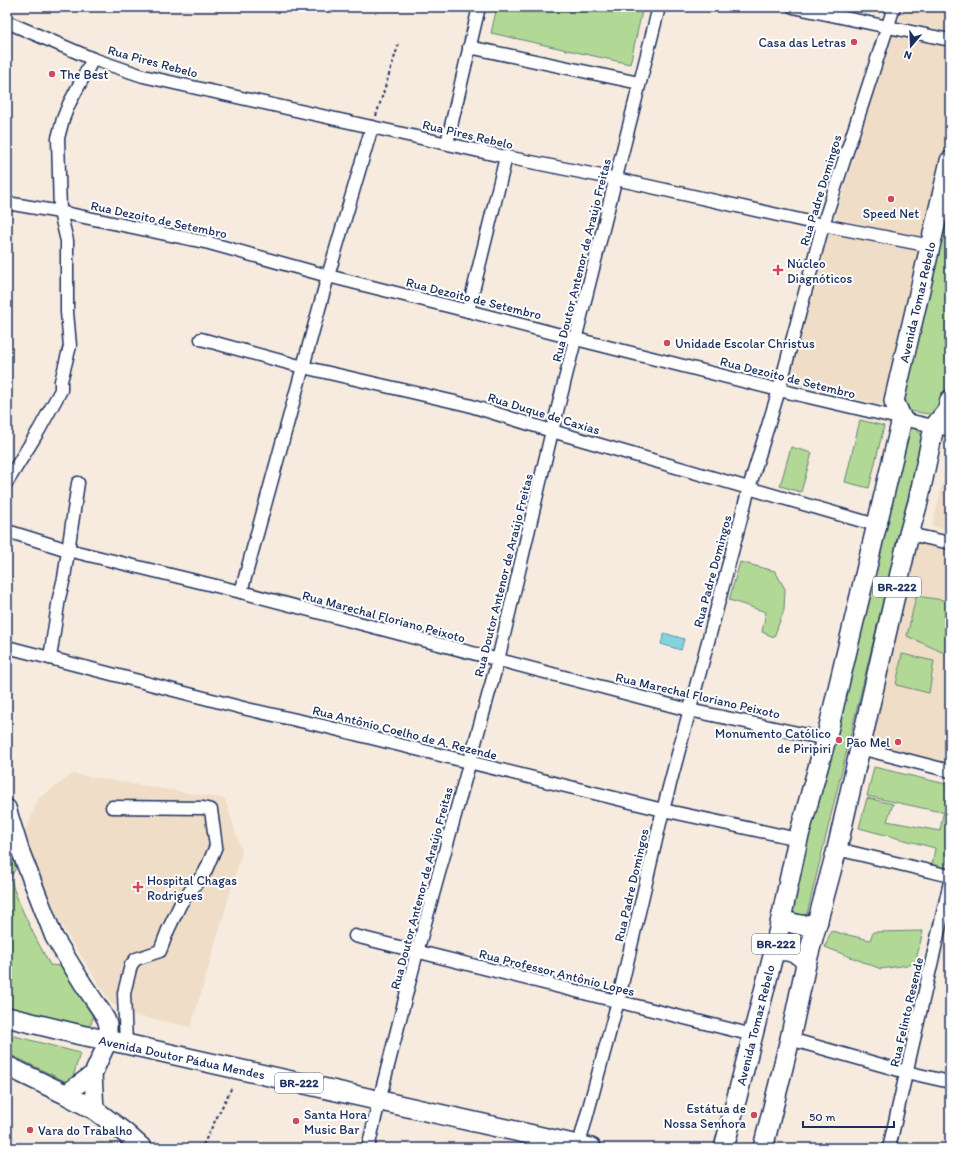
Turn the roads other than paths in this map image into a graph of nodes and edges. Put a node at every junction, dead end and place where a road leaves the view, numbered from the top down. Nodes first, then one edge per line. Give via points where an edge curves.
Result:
1 (479, 7) edge
2 (659, 7) edge
3 (793, 7) edge
4 (894, 7) edge
5 (7, 22) edge
6 (887, 27) junction
7 (950, 40) edge
8 (469, 47) junction
9 (94, 59) junction
10 (639, 83) junction
11 (372, 128) junction
12 (447, 143) junction
13 (506, 157) junction
14 (950, 161) edge
15 (616, 179) junction
16 (7, 203) edge
17 (60, 212) junction
18 (823, 225) junction
19 (931, 246) junction
20 (328, 276) junction
21 (468, 311) junction
22 (576, 339) junction
23 (201, 340) dead end
24 (303, 367) junction
25 (779, 390) junction
26 (950, 400) edge
27 (902, 419) junction
28 (942, 428) edge
29 (552, 431) junction
30 (7, 482) edge
31 (78, 483) dead end
32 (749, 488) junction
33 (876, 525) junction
34 (7, 531) edge
35 (909, 534) junction
36 (950, 543) edge
37 (68, 550) junction
38 (241, 592) junction
39 (7, 647) edge
40 (50, 658) junction
41 (498, 660) junction
42 (689, 710) junction
43 (826, 739) junction
44 (860, 748) junction
45 (469, 762) junction
46 (950, 771) edge
47 (7, 808) edge
48 (112, 808) dead end
49 (663, 810) junction
50 (798, 839) junction
51 (837, 849) junction
52 (950, 876) edge
53 (950, 882) edge
54 (781, 919) junction
55 (818, 921) junction
56 (355, 936) dead end
57 (417, 952) junction
58 (774, 952) junction
59 (806, 964) junction
60 (618, 1001) junction
61 (7, 1017) edge
62 (753, 1035) junction
63 (790, 1040) junction
64 (117, 1042) junction
65 (7, 1066) edge
66 (906, 1072) junction
67 (92, 1074) junction
68 (950, 1082) edge
69 (65, 1094) junction
70 (379, 1101) junction
71 (95, 1110) junction
72 (140, 1147) edge
73 (582, 1147) edge
74 (368, 1148) edge
75 (724, 1148) edge
76 (763, 1148) edge
77 (889, 1148) edge

1 - 8 street
2 - 10 street, Rua Doutor Antenor de Araújo Freitas
3 - 6 street
4 - 6 street, Rua Padre Domingos
5 - 9 street, Rua Pires Rebelo
6 - 7 street
6 - 18 street, Rua Padre Domingos
8 - 10 street
8 - 12 street
9 - 11 street, Rua Pires Rebelo via 143,76
9 - 17 street via 69,104 58,138
10 - 15 street, Rua Doutor Antenor de Araújo Freitas
11 - 12 street, Rua Pires Rebelo
11 - 20 street
12 - 13 street, Rua Pires Rebelo
13 - 15 street, Rua Pires Rebelo
13 - 21 street
14 - 19 main road, Avenida Tomaz Rebelo
15 - 18 street, Rua Pires Rebelo
15 - 22 street, Rua Doutor Antenor de Araújo Freitas
16 - 17 street, Rua Dezoito de Setembro
17 - 20 street, Rua Dezoito de Setembro via 209,242
17 - 30 street via 67,241 67,312 70,346 61,390
18 - 19 street, Rua Pires Rebelo
18 - 25 street, Rua Padre Domingos
19 - 27 main road, Avenida Tomaz Rebelo via 894,401
20 - 21 street, Rua Dezoito de Setembro
20 - 24 street
21 - 22 street, Rua Dezoito de Setembro
22 - 25 street, Rua Dezoito de Setembro
22 - 29 street, Rua Doutor Antenor de Araújo Freitas
23 - 24 street, Rua Duque de Caxias
24 - 29 street, Rua Duque de Caxias via 468,405
24 - 38 street
25 - 27 street, Rua Dezoito de Setembro
25 - 32 street, Rua Padre Domingos
26 - 28 main road, BR-222
27 - 28 street, Rua Dezoito de Setembro
27 - 33 main road, BR-222
28 - 35 main road, BR-222
29 - 32 street, Rua Duque de Caxias
29 - 41 street, Rua Doutor Antenor de Araújo Freitas
31 - 37 street
32 - 33 street, Rua Duque de Caxias
32 - 42 street, Rua Padre Domingos
33 - 43 main road, BR-222
34 - 37 street, Rua Marechal Floriano Peixoto
35 - 36 street
35 - 44 main road, BR-222
37 - 38 street, Rua Marechal Floriano Peixoto
37 - 40 street
38 - 41 street, Rua Marechal Floriano Peixoto
39 - 40 street, Rua Antônio Coelho de A. Rezende
40 - 45 street, Rua Antônio Coelho de A. Rezende via 246,709
41 - 42 street, Rua Marechal Floriano Peixoto
41 - 45 street, Rua Doutor Antenor de Araújo Freitas
42 - 43 street, Rua Marechal Floriano Peixoto
42 - 49 street, Rua Padre Domingos
43 - 50 main road, Avenida Tomaz Rebelo / BR-222
44 - 46 street
44 - 51 main road, BR-222
45 - 49 street, Rua Antônio Coelho de A. Rezende
45 - 57 street, Rua Doutor Antenor de Araújo Freitas
47 - 64 main road via 20,850 54,937 106,1019
48 - 64 street via 211,810 216,846 205,872 181,903 160,951 136,959 131,965
49 - 50 street, Rua Antônio Coelho de A. Rezende
49 - 60 street, Rua Padre Domingos
50 - 54 main road, Avenida Tomaz Rebelo / BR-222
51 - 52 street
51 - 55 main road, BR-222
53 - 66 street, Rua Felinto Resende
54 - 55 main road via 803,925
54 - 58 main road, Avenida Tomaz Rebelo / BR-222
55 - 59 main road, BR-222
56 - 57 street, Rua Professor Antônio Lopes
57 - 60 street, Rua Professor Antônio Lopes
57 - 70 street, Rua Doutor Antenor de Araújo Freitas
58 - 59 main road via 794,952 805,960
58 - 62 main road, Avenida Tomaz Rebelo / BR-222
59 - 63 main road, BR-222
60 - 62 street, Rua Professor Antônio Lopes
60 - 73 street, Rua Padre Domingos
61 - 64 main road, Avenida Doutor Pádua Mendes / BR-222
62 - 75 main road, Avenida Tomaz Rebelo / BR-222
63 - 66 street
63 - 76 main road, BR-222
64 - 67 main road
64 - 70 main road, Avenida Doutor Pádua Mendes / BR-222
65 - 69 main road
66 - 68 street
66 - 77 street, Rua Felinto Resende
67 - 69 main road
67 - 71 main road
69 - 71 main road
70 - 73 main road, Avenida Doutor Pádua Mendes / BR-222
70 - 74 street, Rua Doutor Antenor de Araújo Freitas
71 - 72 main road

